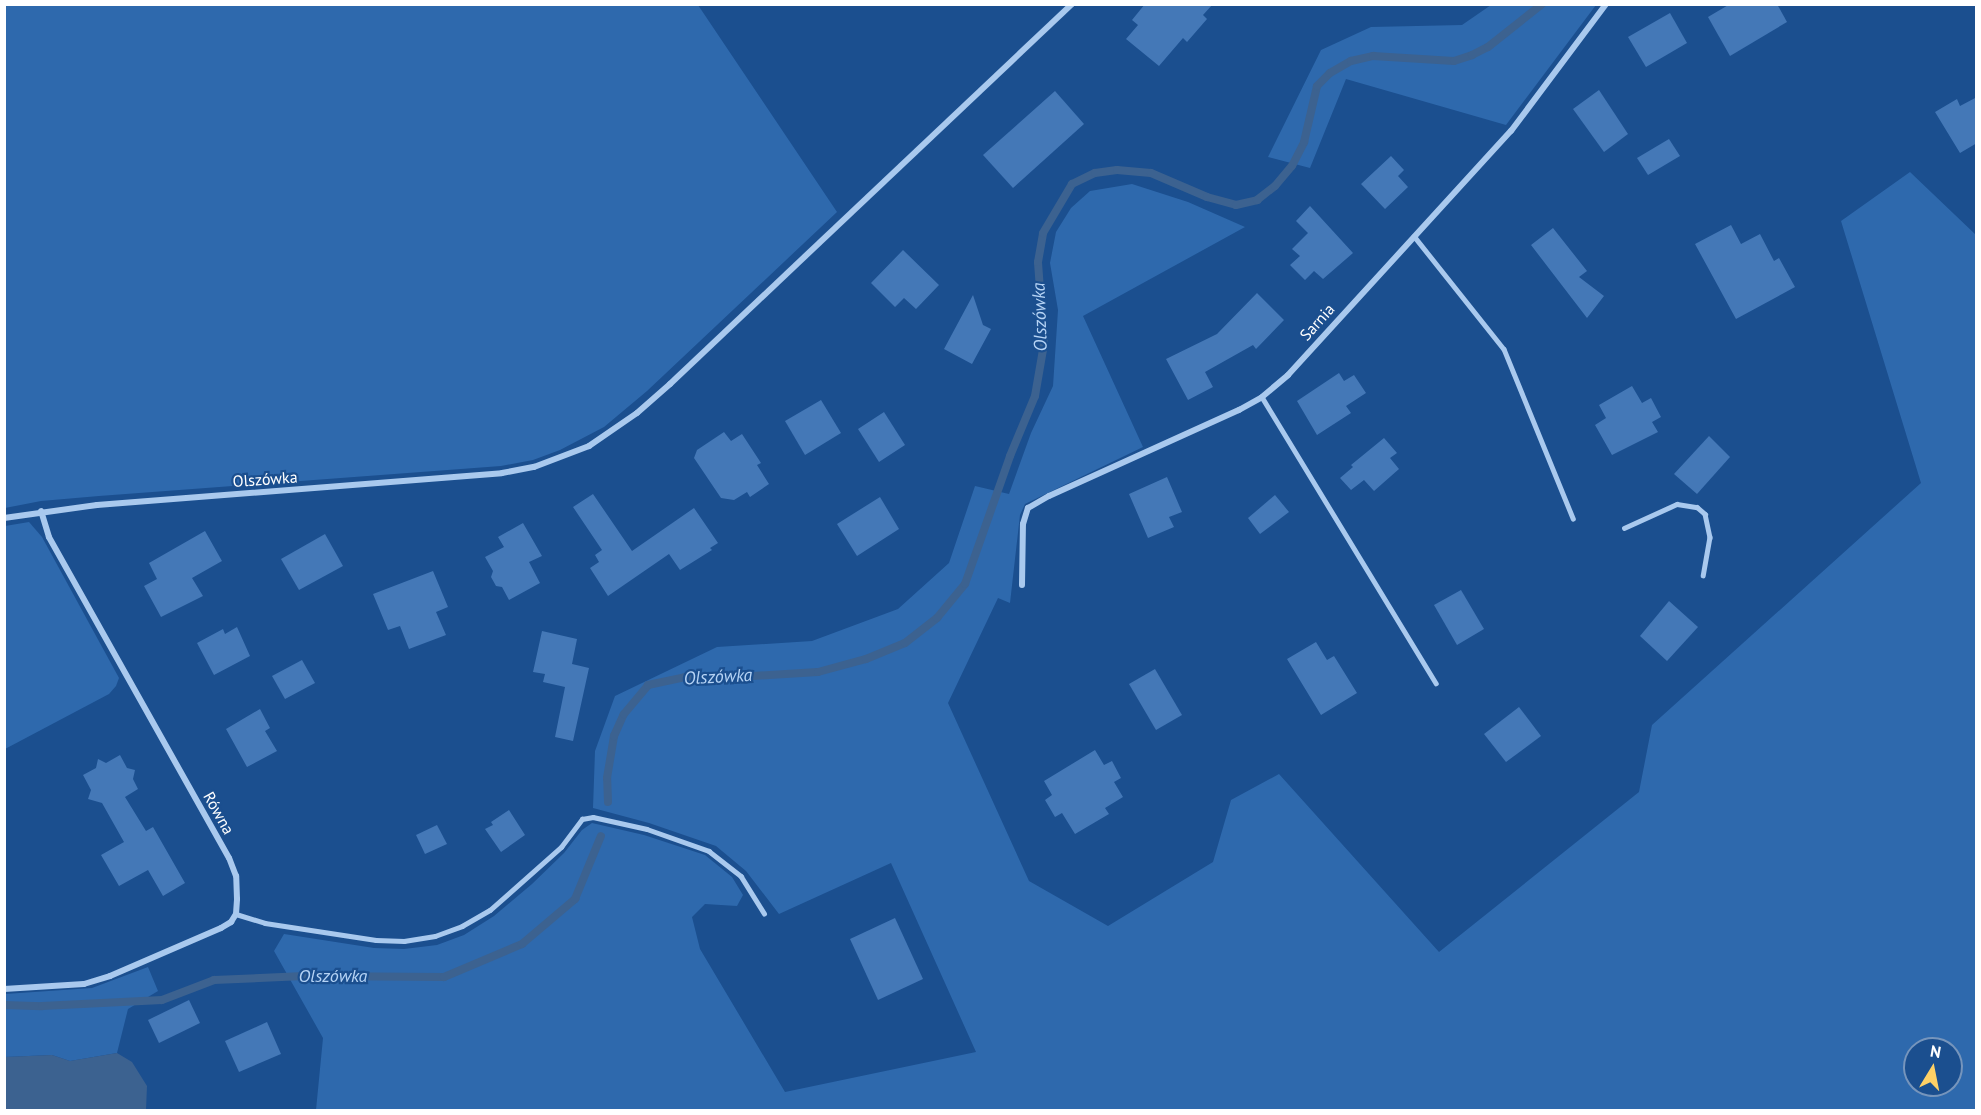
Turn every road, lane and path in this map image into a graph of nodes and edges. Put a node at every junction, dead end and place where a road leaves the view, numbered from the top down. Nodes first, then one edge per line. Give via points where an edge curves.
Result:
1 (1072, 4) edge
2 (1606, 4) edge
3 (1414, 236) junction
4 (1262, 397) junction
5 (41, 511) junction
6 (4, 518) edge
7 (1573, 518) dead end
8 (1624, 528) dead end
9 (1703, 575) dead end
10 (1022, 585) dead end
11 (1436, 684) dead end
12 (764, 913) dead end
13 (236, 914) junction
14 (4, 989) edge

1 - 5 street, Olszówka via 670,384 619,427 589,446 534,467 502,473
2 - 3 street, Sarnia via 1511,131
3 - 4 street, Sarnia via 1288,375
3 - 7 lane via 1504,349
4 - 10 street, Sarnia via 1028,508 1023,524
4 - 11 lane
5 - 6 street, Olszówka
5 - 13 street, Równa via 49,537 230,858 236,876
8 - 9 lane via 1677,504 1697,507 1705,514 1710,537
12 - 13 lane via 741,876 710,850 647,829 593,817 582,819 561,848 490,910 435,936 404,941 366,939 265,923
13 - 14 street via 221,928 110,976 84,984

